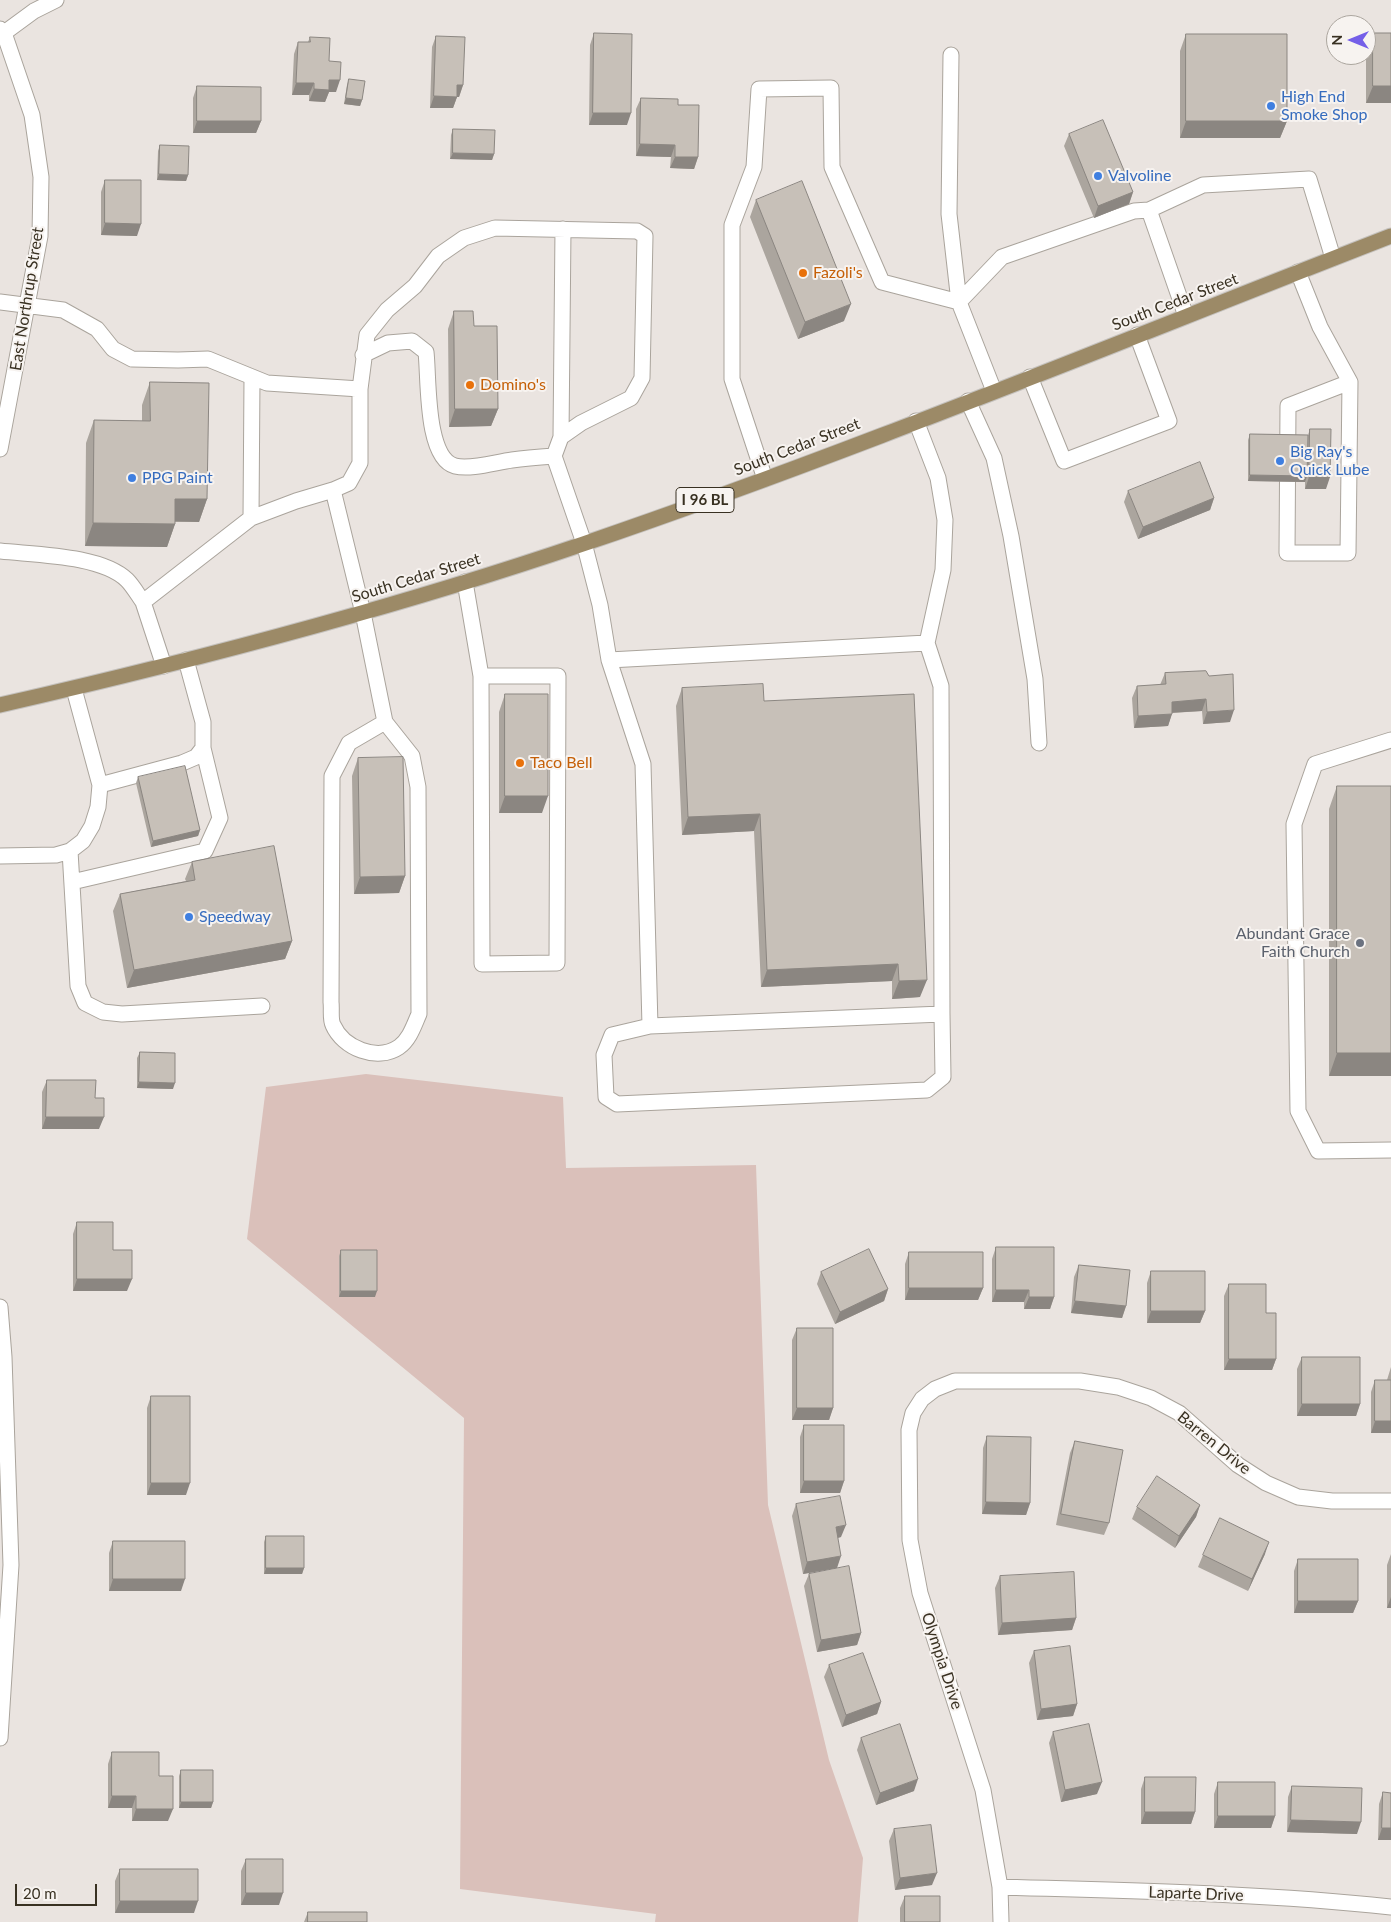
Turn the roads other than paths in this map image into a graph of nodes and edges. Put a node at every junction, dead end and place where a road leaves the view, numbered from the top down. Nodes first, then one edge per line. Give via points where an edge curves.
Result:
1 (56, 0) edge
2 (2, 31) edge
3 (951, 55) dead end
4 (1149, 210) junction
5 (563, 229) junction
6 (1391, 236) edge
7 (1333, 258) junction
8 (1298, 272) junction
9 (0, 302) edge
10 (959, 302) junction
11 (28, 306) junction
12 (1186, 316) junction
13 (1137, 335) junction
14 (363, 355) junction
15 (1030, 377) junction
16 (252, 378) junction
17 (1350, 382) junction
18 (360, 388) junction
19 (994, 391) junction
20 (968, 401) junction
21 (4, 410) edge
22 (916, 421) junction
23 (561, 437) junction
24 (0, 448) edge
25 (554, 456) junction
26 (765, 479) junction
27 (333, 490) junction
28 (251, 518) junction
29 (584, 544) junction
30 (0, 551) edge
31 (465, 582) junction
32 (143, 602) junction
33 (363, 613) junction
34 (927, 642) junction
35 (186, 660) junction
36 (609, 660) junction
37 (164, 666) junction
38 (481, 676) junction
39 (74, 689) junction
40 (0, 705) edge
41 (385, 722) junction
42 (1391, 740) edge
43 (1040, 743) dead end
44 (203, 748) junction
45 (100, 785) junction
46 (70, 851) junction
47 (0, 856) edge
48 (72, 882) junction
49 (262, 1006) dead end
50 (942, 1014) junction
51 (650, 1026) junction
52 (1391, 1150) edge
53 (0, 1308) edge
54 (922, 1399) joint
55 (1391, 1501) edge
56 (0, 1738) edge
57 (1000, 1887) junction
58 (1391, 1907) edge
59 (1001, 1922) edge

1 - 2 street
2 - 11 street, East Northrup Street via 32,115 41,177 40,236
3 - 10 street via 948,214
4 - 7 street via 1203,185 1309,179
4 - 10 street via 1134,210 1002,257
4 - 12 street
5 - 14 street via 495,228 464,238 438,256 414,286 387,310 367,335
5 - 23 street
5 - 23 street via 637,230 645,236 642,378 632,398 581,423
6 - 7 main road, South Cedar Street / I 96 BL
7 - 8 main road, South Cedar Street / I 96 BL
8 - 12 main road, South Cedar Street / I 96 BL
8 - 17 street via 1320,327
9 - 11 street
10 - 19 street
10 - 26 street via 882,282 832,168 831,88 759,90 754,167 732,225 732,379
11 - 16 street via 64,310 96,329 113,348 132,359 208,359
11 - 21 street, East Northrup Street
12 - 13 main road, South Cedar Street / I 96 BL
13 - 15 main road, South Cedar Street / I 96 BL
13 - 15 street via 1169,421 1064,461
14 - 18 street
14 - 25 street via 388,343 412,341 426,352 434,437 441,456 454,466
15 - 19 main road, South Cedar Street / I 96 BL
16 - 18 street via 267,383
16 - 28 street
17 - 17 street via 1348,553 1287,553 1288,406
18 - 27 street via 360,463 349,484
19 - 20 main road, South Cedar Street / I 96 BL
20 - 22 main road, South Cedar Street / I 96 BL
20 - 43 street via 994,458 1012,536 1035,679
21 - 24 street, East Northrup Street
22 - 26 main road, South Cedar Street / I 96 BL
22 - 34 street via 938,478 945,520 944,570
23 - 25 street
25 - 29 street
26 - 29 main road, South Cedar Street / I 96 BL
27 - 28 street
27 - 33 street
28 - 32 street
29 - 31 main road, South Cedar Street / I 96 BL
29 - 36 street via 600,605
30 - 32 street via 102,564 127,580
31 - 33 main road, South Cedar Street / I 96 BL
31 - 38 street
32 - 37 street
33 - 35 main road, South Cedar Street / I 96 BL
33 - 41 street
34 - 36 street
34 - 50 street via 941,686
35 - 37 main road, South Cedar Street / I 96 BL
35 - 44 street via 203,722
36 - 51 street via 643,764
37 - 39 main road, South Cedar Street / I 96 BL
38 - 38 street via 482,964 557,963 558,676
39 - 40 main road, South Cedar Street / I 96 BL
39 - 45 street
41 - 41 street via 349,743 332,776 331,992 332,1024 346,1042 362,1051 384,1052 399,1047 411,1033 419,1014 418,787 412,756
42 - 52 street via 1315,764 1294,824 1298,1112 1318,1151
44 - 45 street via 196,757 182,763
44 - 48 street via 220,818 204,851
45 - 46 street via 92,826 83,841
46 - 47 street via 56,855
46 - 48 street
48 - 49 street via 78,986 85,1003 102,1012 122,1014
50 - 51 street
50 - 51 street via 942,1076 927,1090 617,1104 606,1097 604,1055 612,1035
53 - 56 street via 11,1565
54 - 55 street, Barren Drive via 935,1389 955,1381 1080,1381 1118,1388 1151,1398 1179,1413 1238,1465 1266,1483 1298,1497 1332,1501
54 - 57 street, Olympia Drive via 913,1413 909,1430 910,1540 920,1593 983,1790
57 - 58 street, Laparte Drive via 1228,1894
57 - 59 street, Olympia Drive

